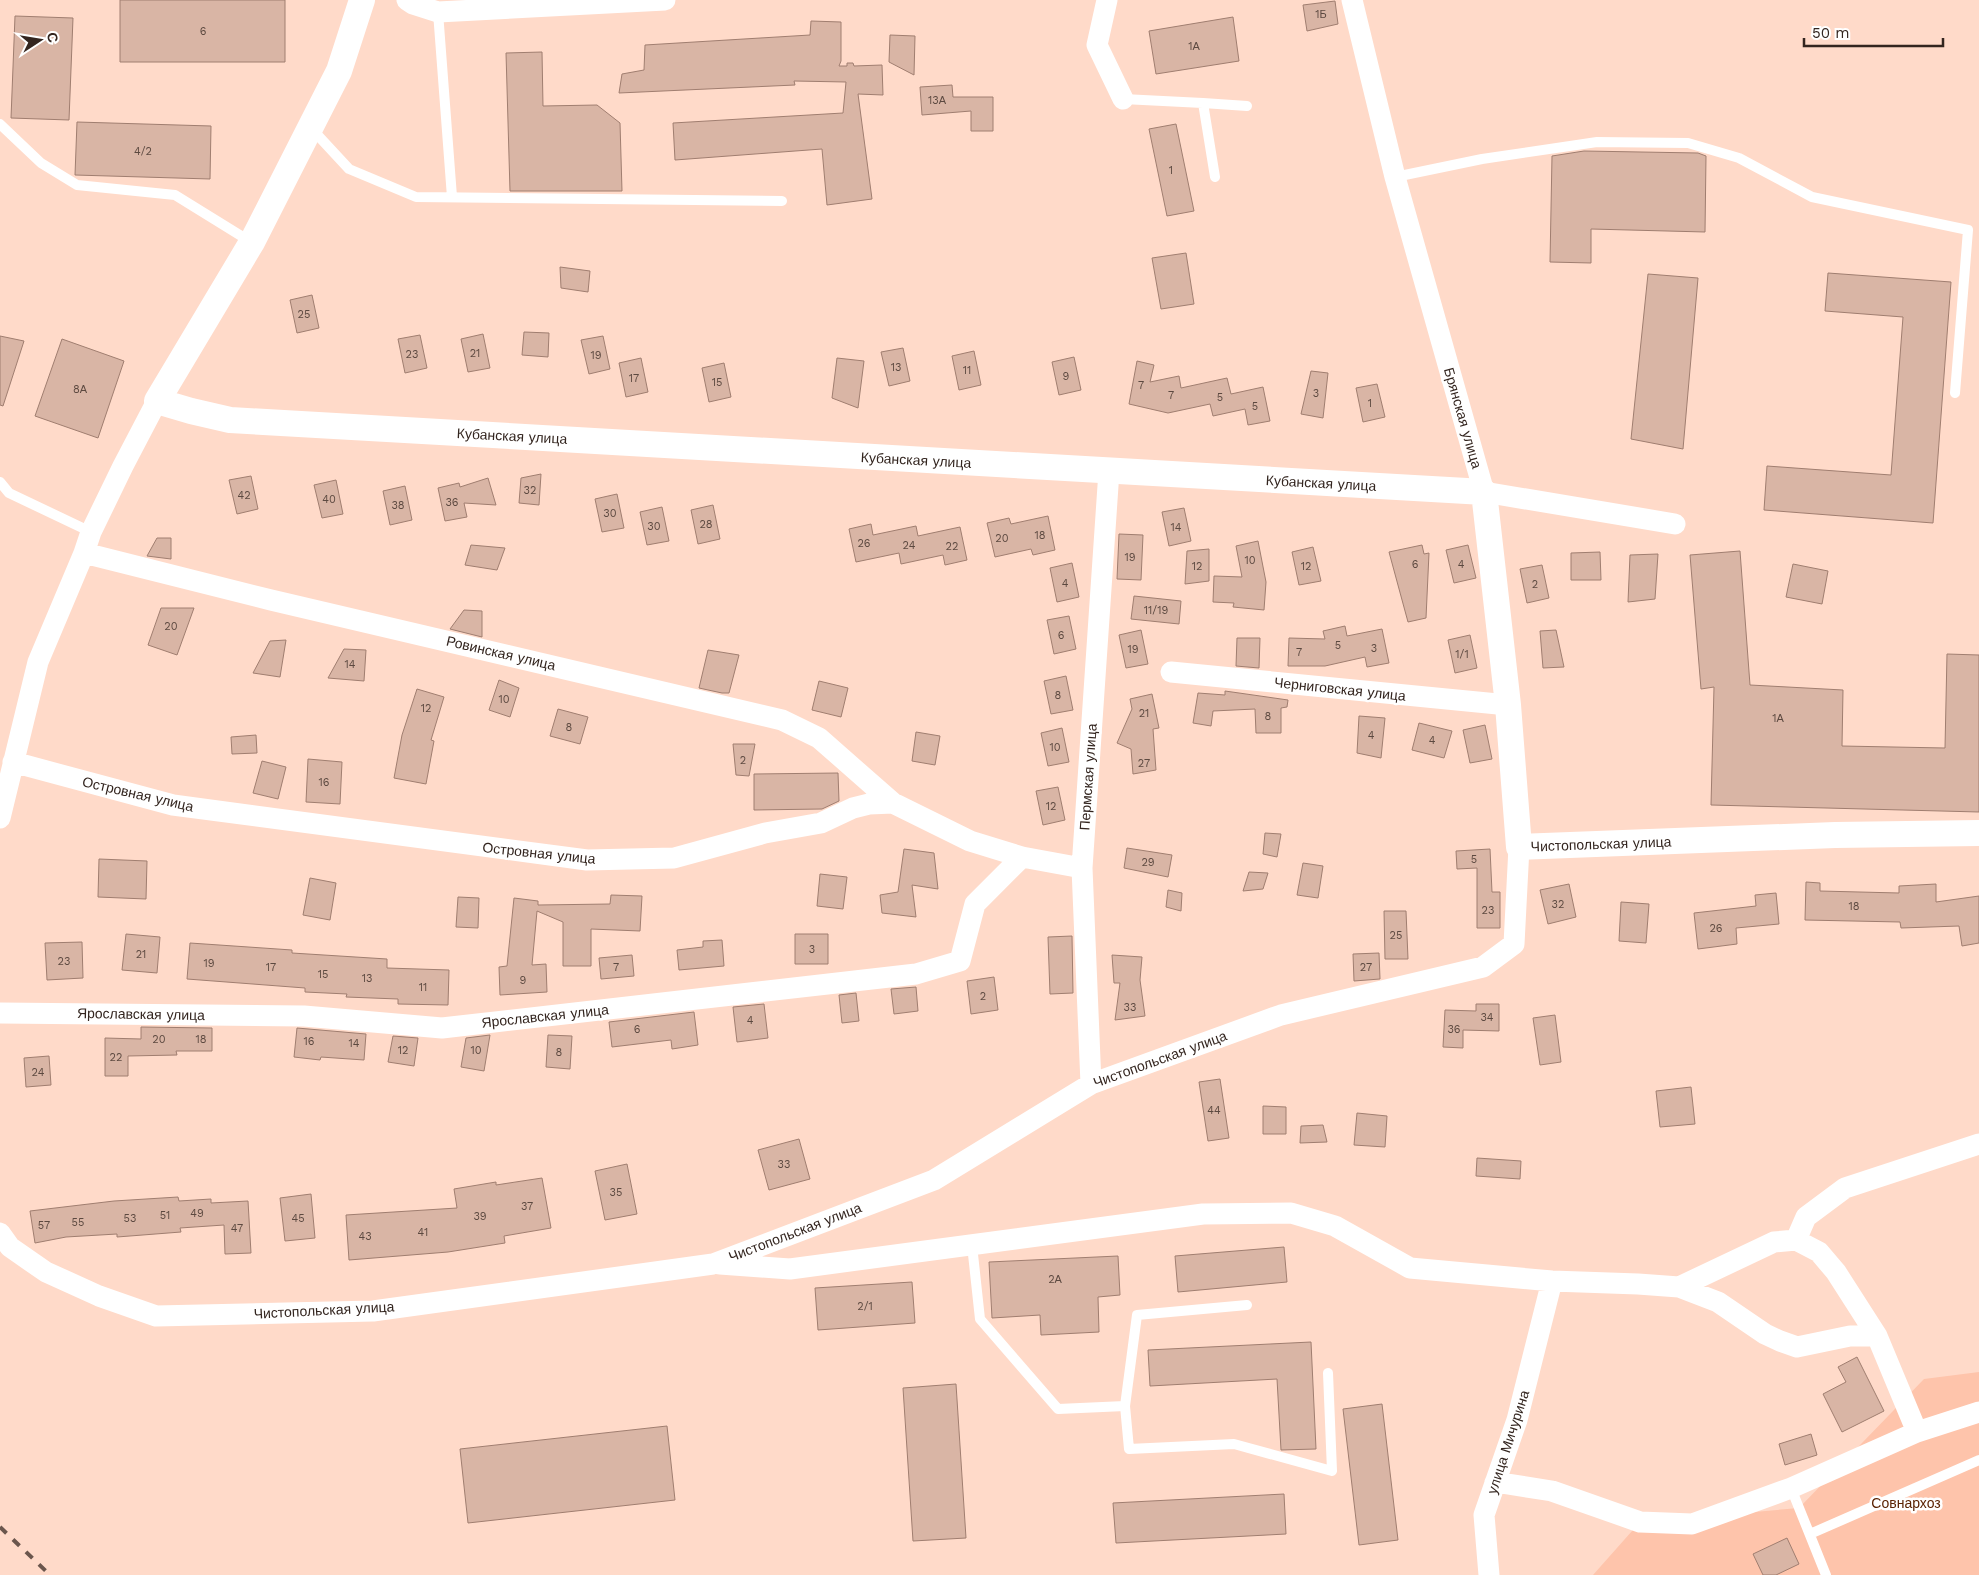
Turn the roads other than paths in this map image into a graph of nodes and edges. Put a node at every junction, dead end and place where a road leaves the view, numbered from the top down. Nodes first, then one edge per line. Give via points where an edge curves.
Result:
1 (362, 0) edge
2 (407, 0) edge
3 (665, 0) edge
4 (1107, 0) edge
5 (1352, 0) edge
6 (438, 12) junction
7 (1123, 99) joint
8 (1203, 103) junction
9 (1247, 106) dead end
10 (0, 124) edge
11 (310, 128) junction
12 (1215, 177) dead end
13 (1394, 177) junction
14 (452, 198) junction
15 (782, 201) dead end
16 (252, 242) junction
17 (1955, 393) dead end
18 (157, 401) junction
19 (1108, 471) junction
20 (0, 482) edge
21 (1484, 492) junction
22 (1675, 524) dead end
23 (91, 532) junction
24 (84, 553) junction
25 (1171, 672) dead end
26 (1508, 705) junction
27 (13, 762) junction
28 (893, 803) junction
29 (0, 818) edge
30 (1979, 832) edge
31 (1519, 846) junction
32 (1022, 857) junction
33 (1082, 868) junction
34 (0, 1013) edge
35 (1090, 1084) junction
36 (1979, 1144) edge
37 (0, 1233) edge
38 (1796, 1240) junction
39 (972, 1245) junction
40 (713, 1264) junction
41 (1552, 1281) junction
42 (1678, 1287) junction
43 (1247, 1305) dead end
44 (1877, 1336) junction
45 (1328, 1372) dead end
46 (1125, 1406) junction
47 (1979, 1412) edge
48 (1917, 1432) junction
49 (1979, 1460) edge
50 (1495, 1482) junction
51 (1791, 1488) junction
52 (1810, 1534) junction
53 (1489, 1575) edge
54 (1826, 1575) edge

1 - 11 street via 339,71
2 - 6 street
3 - 6 street
4 - 7 street via 1097,45
5 - 13 street, Брянская улица
6 - 14 lane
7 - 8 lane
8 - 9 lane
8 - 12 lane
10 - 16 lane via 41,163 77,185 174,195
11 - 14 lane via 349,170 416,197
11 - 16 street
13 - 17 lane via 1482,159 1597,142 1688,143 1739,158 1812,197 1968,230
13 - 21 street, Брянская улица
14 - 15 lane
16 - 18 street
18 - 19 street, Кубанская улица via 230,420
18 - 23 street
19 - 21 street, Кубанская улица
19 - 33 street, Пермская улица
20 - 23 lane via 9,493
21 - 22 street, Кубанская улица
21 - 26 street, Брянская улица
23 - 24 street
24 - 27 street via 38,662
24 - 28 street, Ровинская улица via 782,720 818,738
25 - 26 street, Черниговская улица
26 - 31 street, Брянская улица
27 - 28 street, Островная улица via 173,805 587,860 674,858 766,832 821,823 853,808
27 - 29 street
28 - 32 street, Островная улица via 970,841
30 - 31 street, Чистопольская улица
31 - 35 street, Чистопольская улица via 1514,944 1483,967 1282,1015
32 - 33 street, Островная улица
32 - 34 street, Ярославская улица via 975,904 960,961 916,974 442,1028 304,1016
33 - 35 street, Пермская улица
35 - 40 street, Чистопольская улица via 934,1180
36 - 38 street via 1845,1188 1806,1217
37 - 40 street, Чистопольская улица via 10,1247 46,1272 99,1296 156,1316 373,1311
38 - 42 street via 1774,1242
38 - 44 street via 1819,1252 1836,1272
39 - 40 street via 790,1269
39 - 41 street via 1204,1214 1292,1213 1335,1226 1410,1268
39 - 46 lane via 980,1319 1058,1410
41 - 42 street
41 - 50 street, улица Мичурина via 1517,1420
42 - 44 street via 1718,1302 1765,1334 1797,1347 1850,1336
43 - 46 lane via 1137,1315
44 - 48 street
45 - 46 lane via 1332,1471 1234,1444 1129,1449
47 - 48 street
48 - 51 street
49 - 52 lane
50 - 51 street via 1552,1491 1640,1522 1692,1524
50 - 53 street, улица Мичурина via 1484,1515
51 - 52 lane
52 - 54 lane

